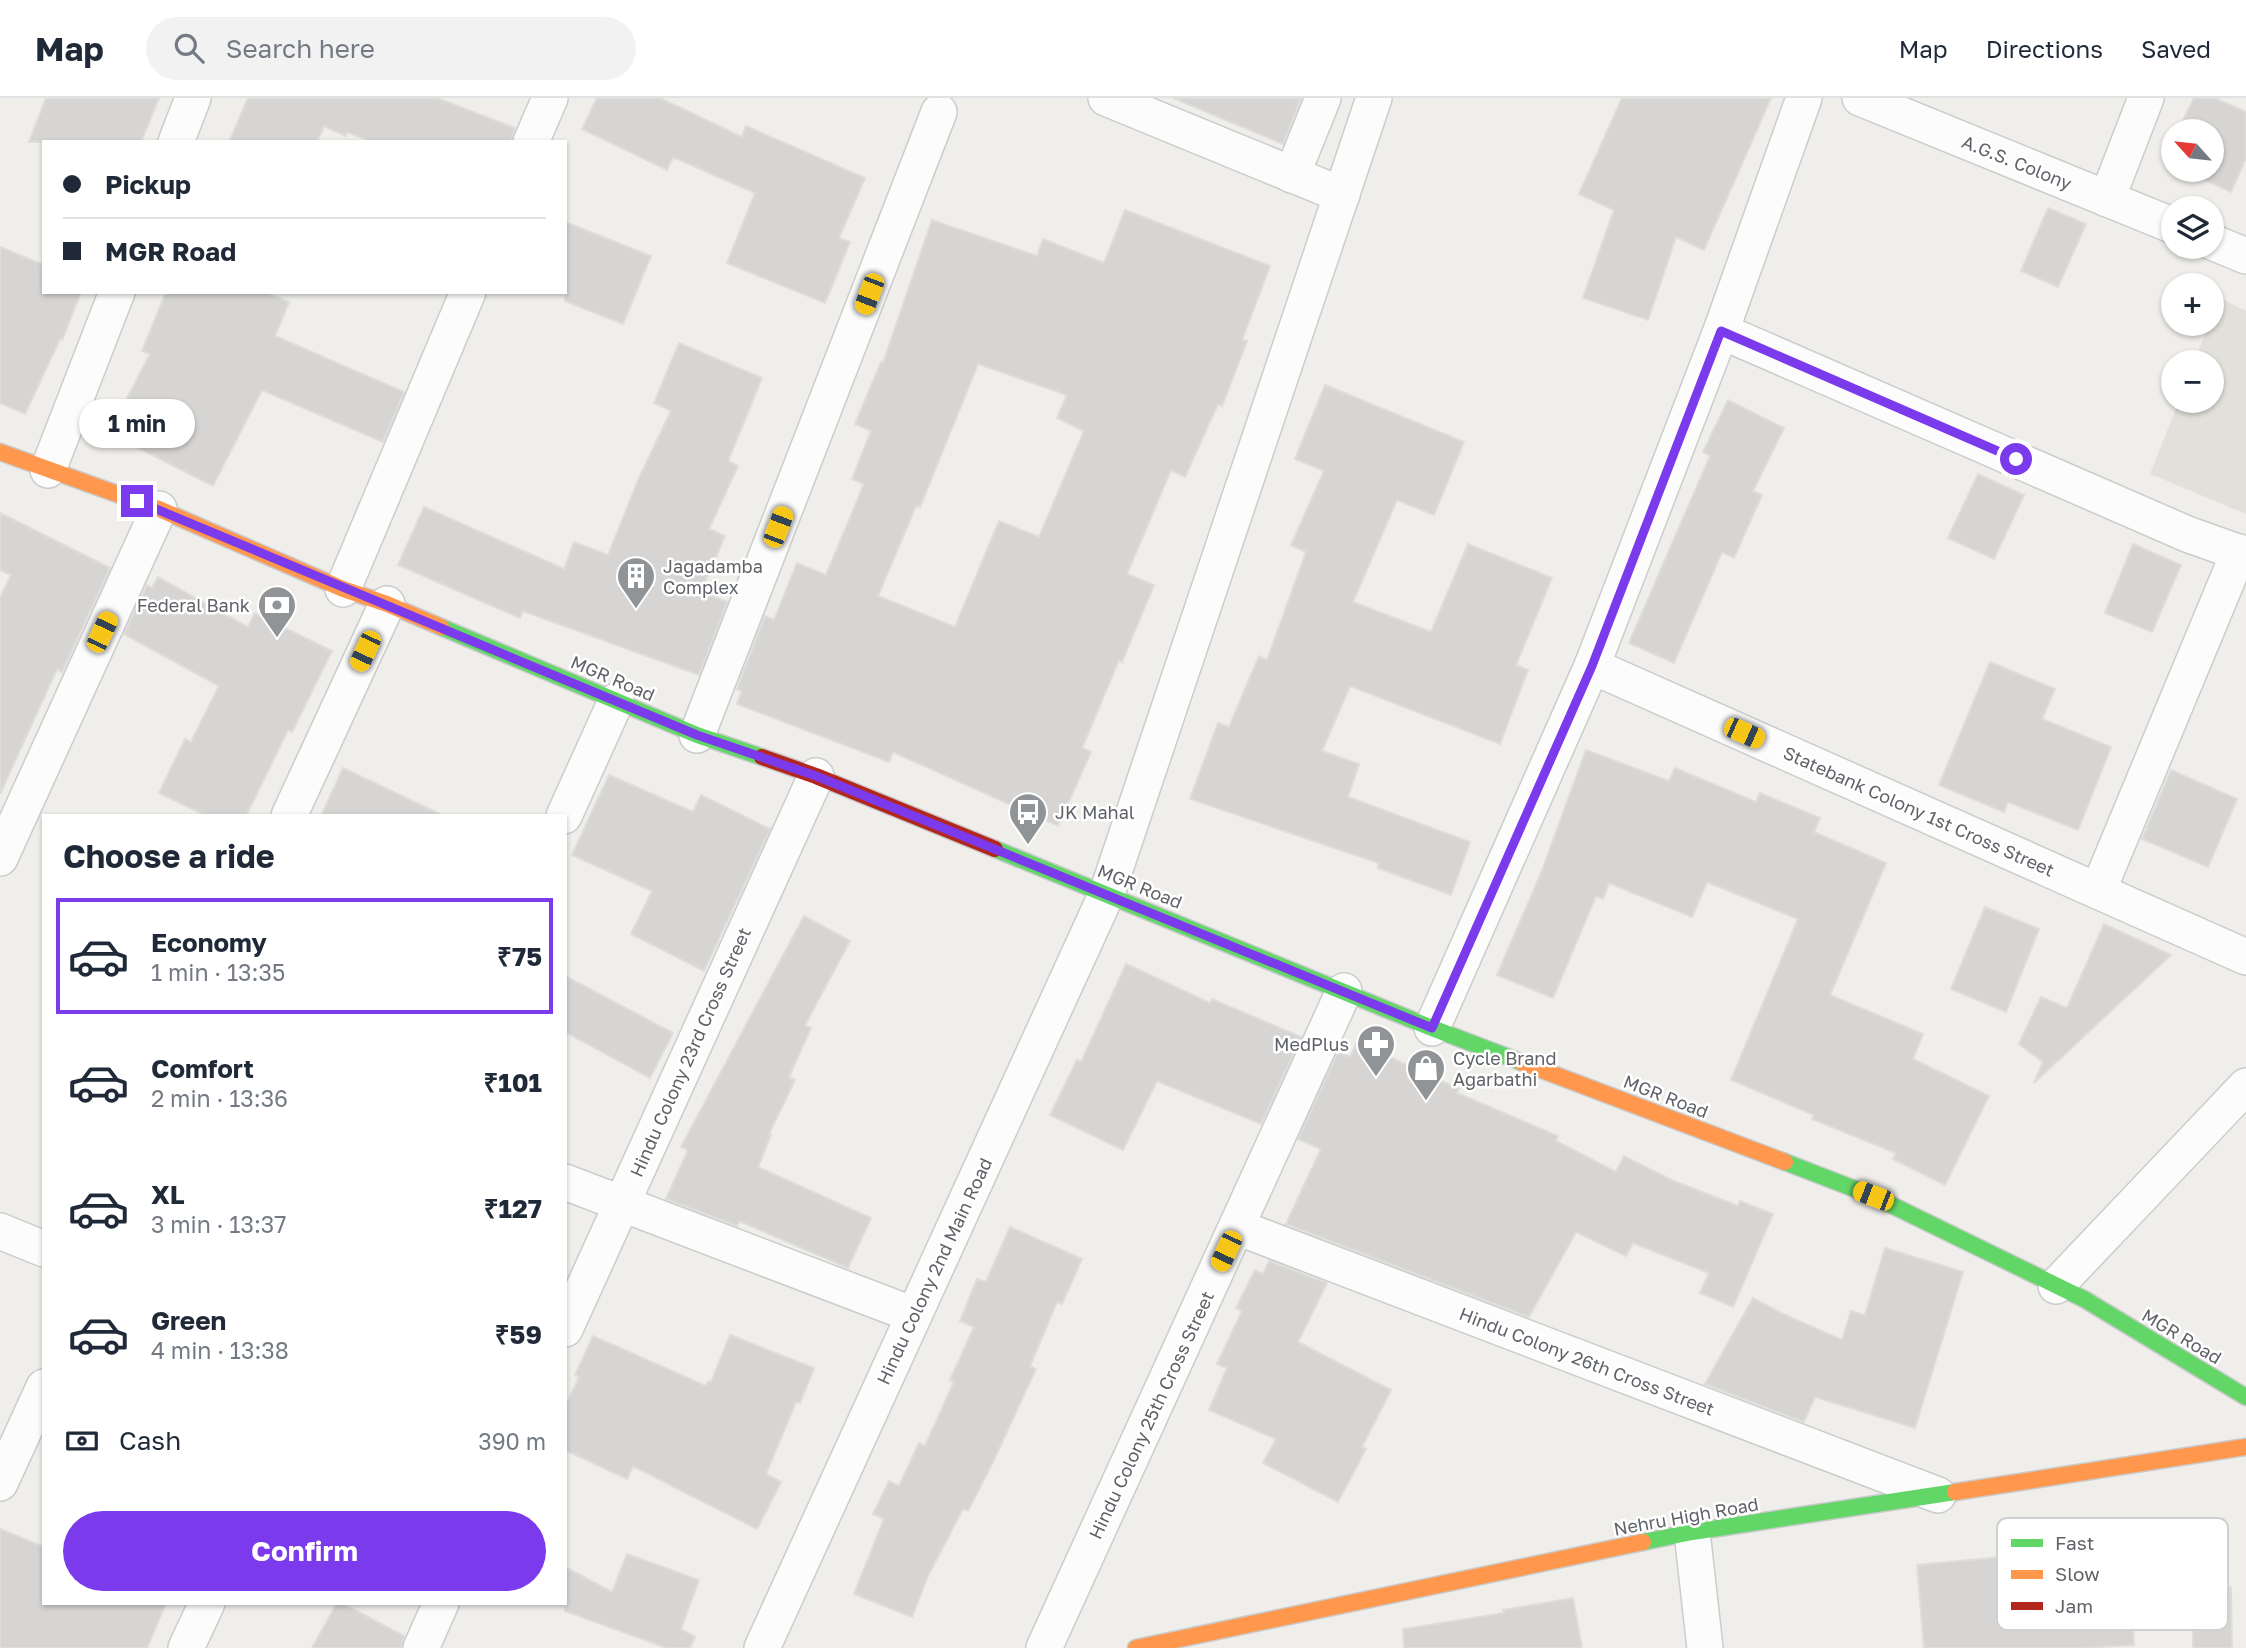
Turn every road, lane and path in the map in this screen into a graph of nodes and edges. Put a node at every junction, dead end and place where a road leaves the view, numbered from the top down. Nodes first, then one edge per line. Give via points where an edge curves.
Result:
1 (193, 98) edge
2 (550, 98) edge
3 (1106, 98) edge
4 (1323, 98) edge
5 (1374, 98) edge
6 (1804, 98) edge
7 (1860, 98) edge
8 (2146, 98) edge
9 (939, 112) dead end
10 (177, 140) edge
11 (532, 140) edge
12 (1292, 175) junction
13 (1342, 195) junction
14 (2107, 200) junction
15 (2161, 221) edge
16 (2224, 247) edge
17 (2246, 256) edge
18 (116, 294) edge
19 (467, 294) edge
20 (1721, 331) junction
21 (0, 452) edge
22 (48, 470) junction
23 (159, 509) junction
24 (2242, 553) edge
25 (343, 589) junction
26 (387, 604) junction
27 (1592, 666) junction
28 (616, 701) junction
29 (697, 735) junction
30 (816, 776) junction
31 (290, 814) edge
32 (565, 814) edge
33 (0, 858) edge
34 (2098, 891) junction
35 (1107, 893) junction
36 (2246, 957) edge
37 (1344, 991) junction
38 (1432, 1028) junction
39 (2246, 1086) edge
40 (567, 1183) edge
41 (622, 1202) junction
42 (1237, 1227) junction
43 (0, 1231) edge
44 (42, 1248) edge
45 (2056, 1286) junction
46 (914, 1315) junction
47 (567, 1325) edge
48 (42, 1391) edge
49 (2246, 1397) edge
50 (2246, 1447) edge
51 (0, 1483) edge
52 (1938, 1495) junction
53 (1692, 1532) junction
54 (205, 1605) edge
55 (440, 1605) edge
56 (186, 1648) edge
57 (421, 1648) edge
58 (762, 1648) edge
59 (1044, 1648) edge
60 (1136, 1648) edge
61 (1705, 1648) edge

1 - 10 street
2 - 11 street
3 - 12 street
4 - 12 street
5 - 13 street, Hindu Colony 2nd Main Road
6 - 20 street
7 - 14 street, A.G.S. Colony
8 - 14 street
9 - 29 street
12 - 13 street
13 - 35 street, Hindu Colony 2nd Main Road
14 - 15 street, A.G.S. Colony
16 - 17 street
18 - 22 street
19 - 25 street
20 - 24 street via 2187,534
20 - 27 street
21 - 22 street, MGR Road
22 - 23 street, MGR Road
23 - 25 street, MGR Road
23 - 33 street
24 - 34 street
25 - 26 street, MGR Road
26 - 28 street, MGR Road
26 - 31 street
27 - 34 street, Statebank Colony 1st Cross Street
27 - 38 street
28 - 29 street, MGR Road
28 - 32 street
29 - 30 street, MGR Road
30 - 35 street, MGR Road
30 - 41 street, Hindu Colony 23rd Cross Street
34 - 36 street, Statebank Colony 1st Cross Street
35 - 37 street, MGR Road
35 - 46 street, Hindu Colony 2nd Main Road
37 - 38 street, MGR Road
37 - 42 street, Hindu Colony 25th Cross Street
38 - 45 street, MGR Road via 1873,1196
39 - 45 street
40 - 41 street
41 - 46 street
41 - 47 street, Hindu Colony 23rd Cross Street
42 - 52 street, Hindu Colony 26th Cross Street
42 - 59 street, Hindu Colony 25th Cross Street
43 - 44 street
45 - 49 street, MGR Road
46 - 58 street, Hindu Colony 2nd Main Road
48 - 51 street
50 - 52 street, Nehru High Road
52 - 53 street, Nehru High Road
53 - 60 street, Nehru High Road
53 - 61 street
54 - 56 street
55 - 57 street

